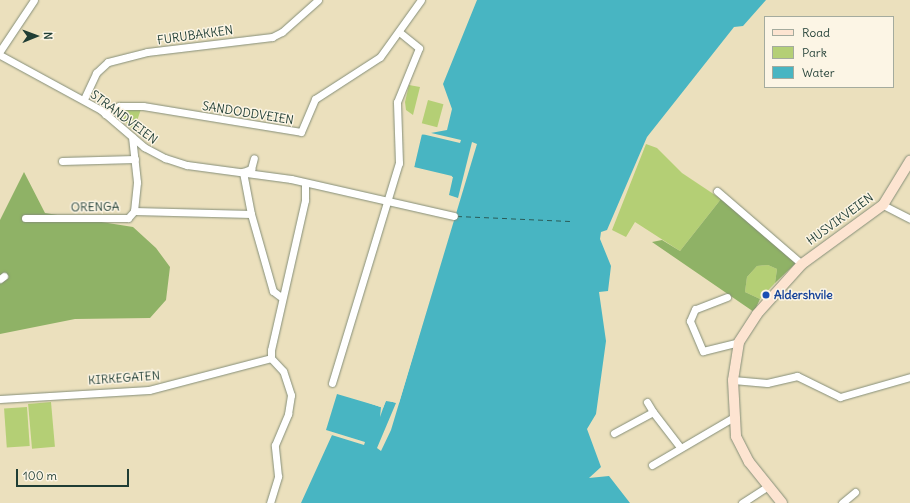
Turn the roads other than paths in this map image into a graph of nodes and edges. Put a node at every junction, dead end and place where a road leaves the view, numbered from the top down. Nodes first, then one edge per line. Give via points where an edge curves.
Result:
1 (34, 0) edge
2 (318, 0) edge
3 (421, 0) edge
4 (399, 32) junction
5 (0, 51) edge
6 (0, 56) edge
7 (84, 99) junction
8 (105, 114) junction
9 (132, 137) junction
10 (254, 158) dead end
11 (136, 159) junction
12 (62, 161) dead end
13 (910, 161) edge
14 (243, 172) junction
15 (306, 183) junction
16 (717, 191) dead end
17 (389, 202) junction
18 (883, 205) junction
19 (134, 211) junction
20 (251, 214) junction
21 (454, 216) dead end
22 (25, 218) dead end
23 (910, 219) edge
24 (802, 264) junction
25 (281, 297) junction
26 (727, 297) dead end
27 (740, 342) junction
28 (271, 358) junction
29 (910, 377) edge
30 (733, 380) junction
31 (332, 383) dead end
32 (0, 399) edge
33 (647, 402) dead end
34 (653, 412) junction
35 (732, 418) junction
36 (614, 433) dead end
37 (680, 447) junction
38 (652, 465) dead end
39 (768, 486) junction
40 (855, 492) dead end
41 (270, 503) edge
42 (742, 503) edge
43 (782, 503) edge
44 (842, 503) edge

1 - 5 street
2 - 7 street, FURUBAKKEN via 282,32 272,37 147,52 108,62 96,73
3 - 4 street, SANDODDVEIEN
4 - 8 street, SANDODDVEIEN via 380,57 315,99 301,132 280,131 143,106 119,106
4 - 17 street via 419,48 397,102 399,163
6 - 7 street, STRANDVEIEN
7 - 8 street, STRANDVEIEN
8 - 9 street, STRANDVEIEN
9 - 11 street, ORENGA
9 - 14 street, STRANDVEIEN via 165,158
10 - 14 street via 251,169
11 - 12 street
11 - 19 street, ORENGA
13 - 18 main road, HUSVIKVEIEN
14 - 15 street, STRANDVEIEN
14 - 20 street
15 - 17 street, STRANDVEIEN
15 - 25 street via 305,200
16 - 24 street
17 - 21 street, STRANDVEIEN
17 - 31 street
18 - 23 street
18 - 24 main road, HUSVIKVEIEN
19 - 20 street
19 - 22 street, ORENGA via 128,218 116,219
20 - 25 street via 273,291
24 - 27 main road, HUSVIKVEIEN via 757,314
25 - 28 street
26 - 27 street via 695,309 690,321 703,351
27 - 30 main road, HUSVIKVEIEN
28 - 32 street, KIRKEGATEN via 149,390
28 - 41 street via 283,371 291,395 275,445 277,482
29 - 30 street via 840,397 797,376 767,383
30 - 35 main road, HUSVIKVEIEN
33 - 34 street
34 - 36 street
34 - 37 street
35 - 37 street
35 - 39 main road, HUSVIKVEIEN via 739,446
37 - 38 street
39 - 42 street
39 - 43 main road, HUSVIKVEIEN
40 - 44 street

